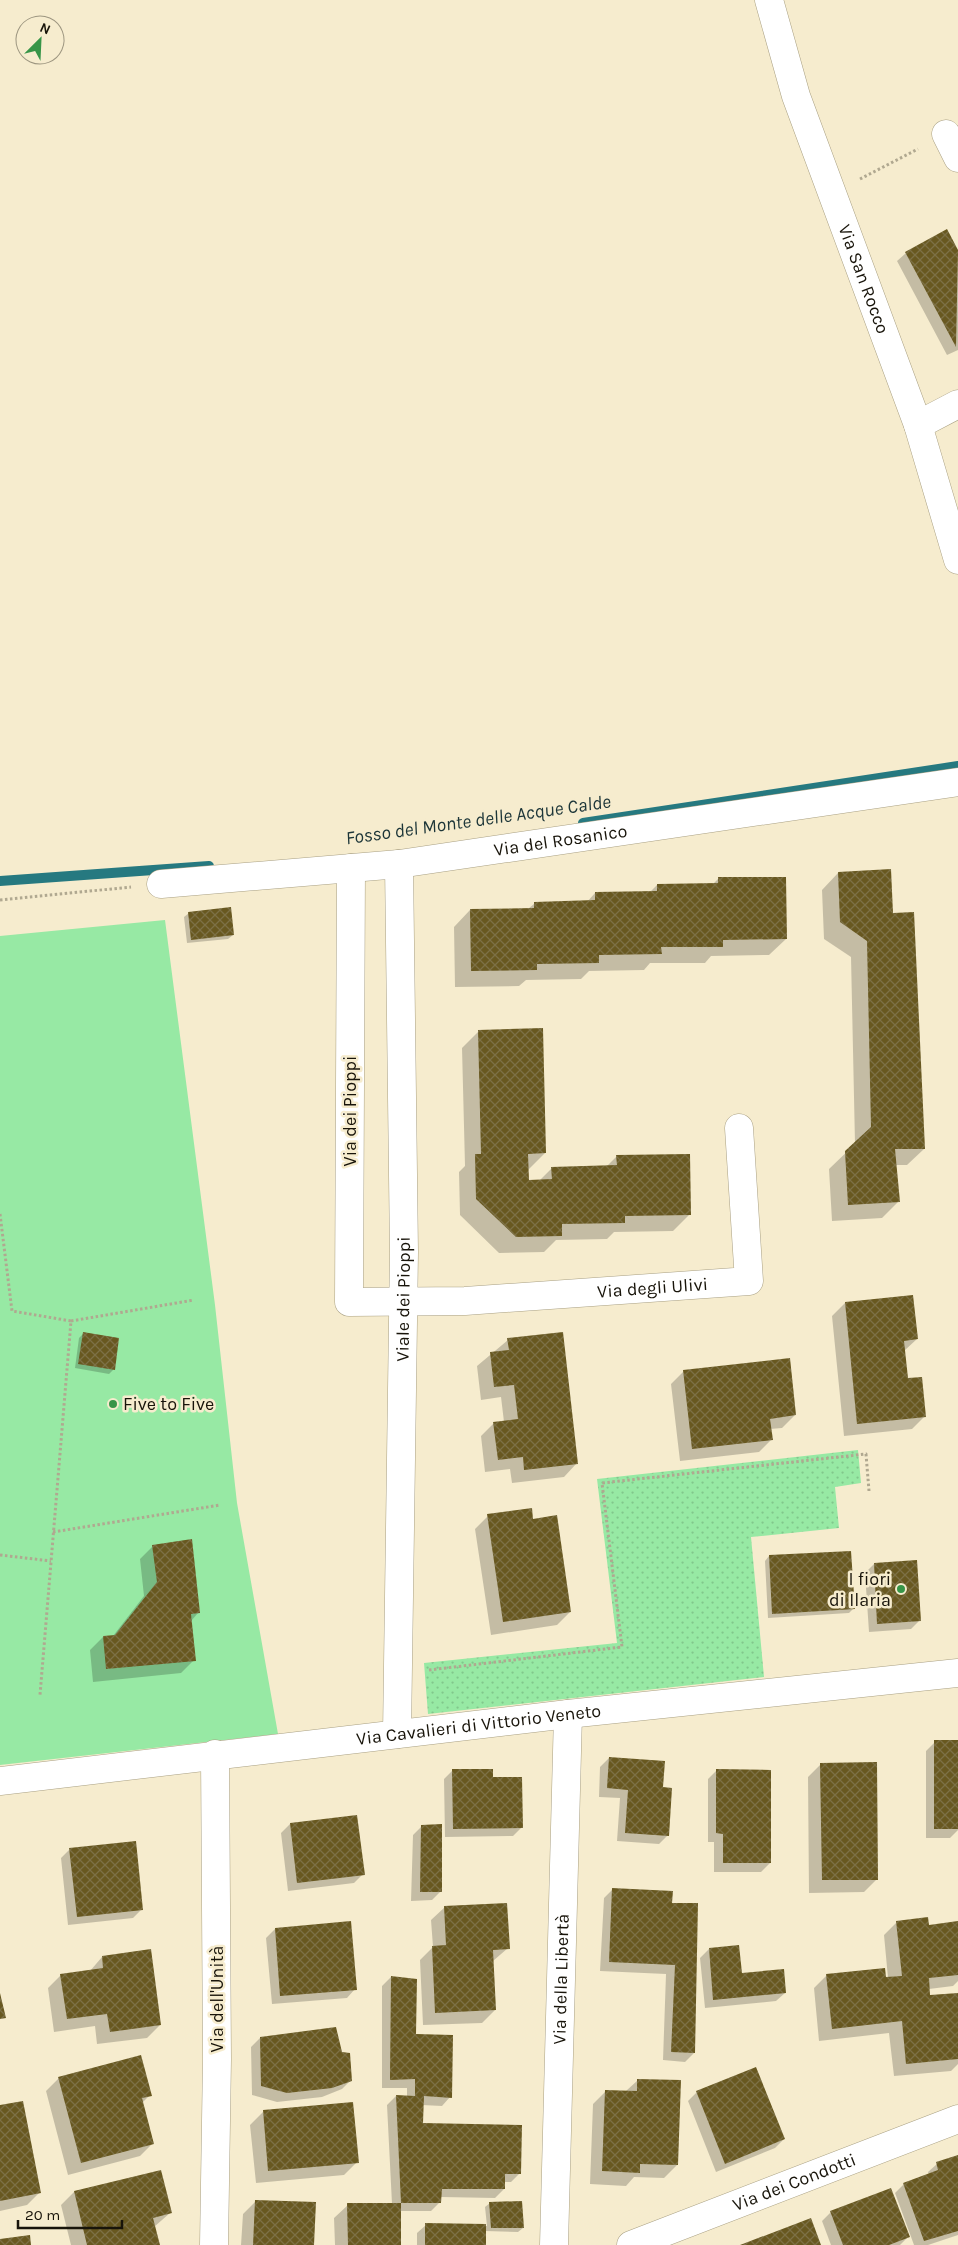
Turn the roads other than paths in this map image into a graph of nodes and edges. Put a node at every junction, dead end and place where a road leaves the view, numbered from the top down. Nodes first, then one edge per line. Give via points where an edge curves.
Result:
1 (769, 0) edge
2 (958, 404) edge
3 (918, 425) junction
4 (958, 560) edge
5 (958, 782) edge
6 (399, 864) junction
7 (352, 868) junction
8 (161, 884) road end
9 (739, 1128) dead end
10 (402, 1301) junction
11 (958, 1673) edge
12 (568, 1714) junction
13 (397, 1734) junction
14 (215, 1754) junction
15 (0, 1781) edge
16 (958, 2119) edge
17 (214, 2245) edge
18 (554, 2245) edge
19 (631, 2245) edge

1 - 3 street, Via San Rocco via 796,96
2 - 3 street
3 - 4 street, Via San Rocco
5 - 6 street, Via del Rosanico
6 - 7 street, Via del Rosanico
6 - 10 street, Viale dei Pioppi
7 - 8 street, Via del Rosanico
7 - 10 street, Via dei Pioppi via 349,1302
9 - 10 street, Via degli Ulivi via 749,1281 465,1302
10 - 13 street, Viale dei Pioppi
11 - 12 street, Via Cavalieri di Vittorio Veneto
12 - 13 street, Via Cavalieri di Vittorio Veneto
12 - 18 street, Via della Libertà
13 - 14 street, Via Cavalieri di Vittorio Veneto
14 - 15 street, Via Cavalieri di Vittorio Veneto
14 - 17 street, Via dell'Unità via 217,2059
16 - 19 street, Via dei Condotti

